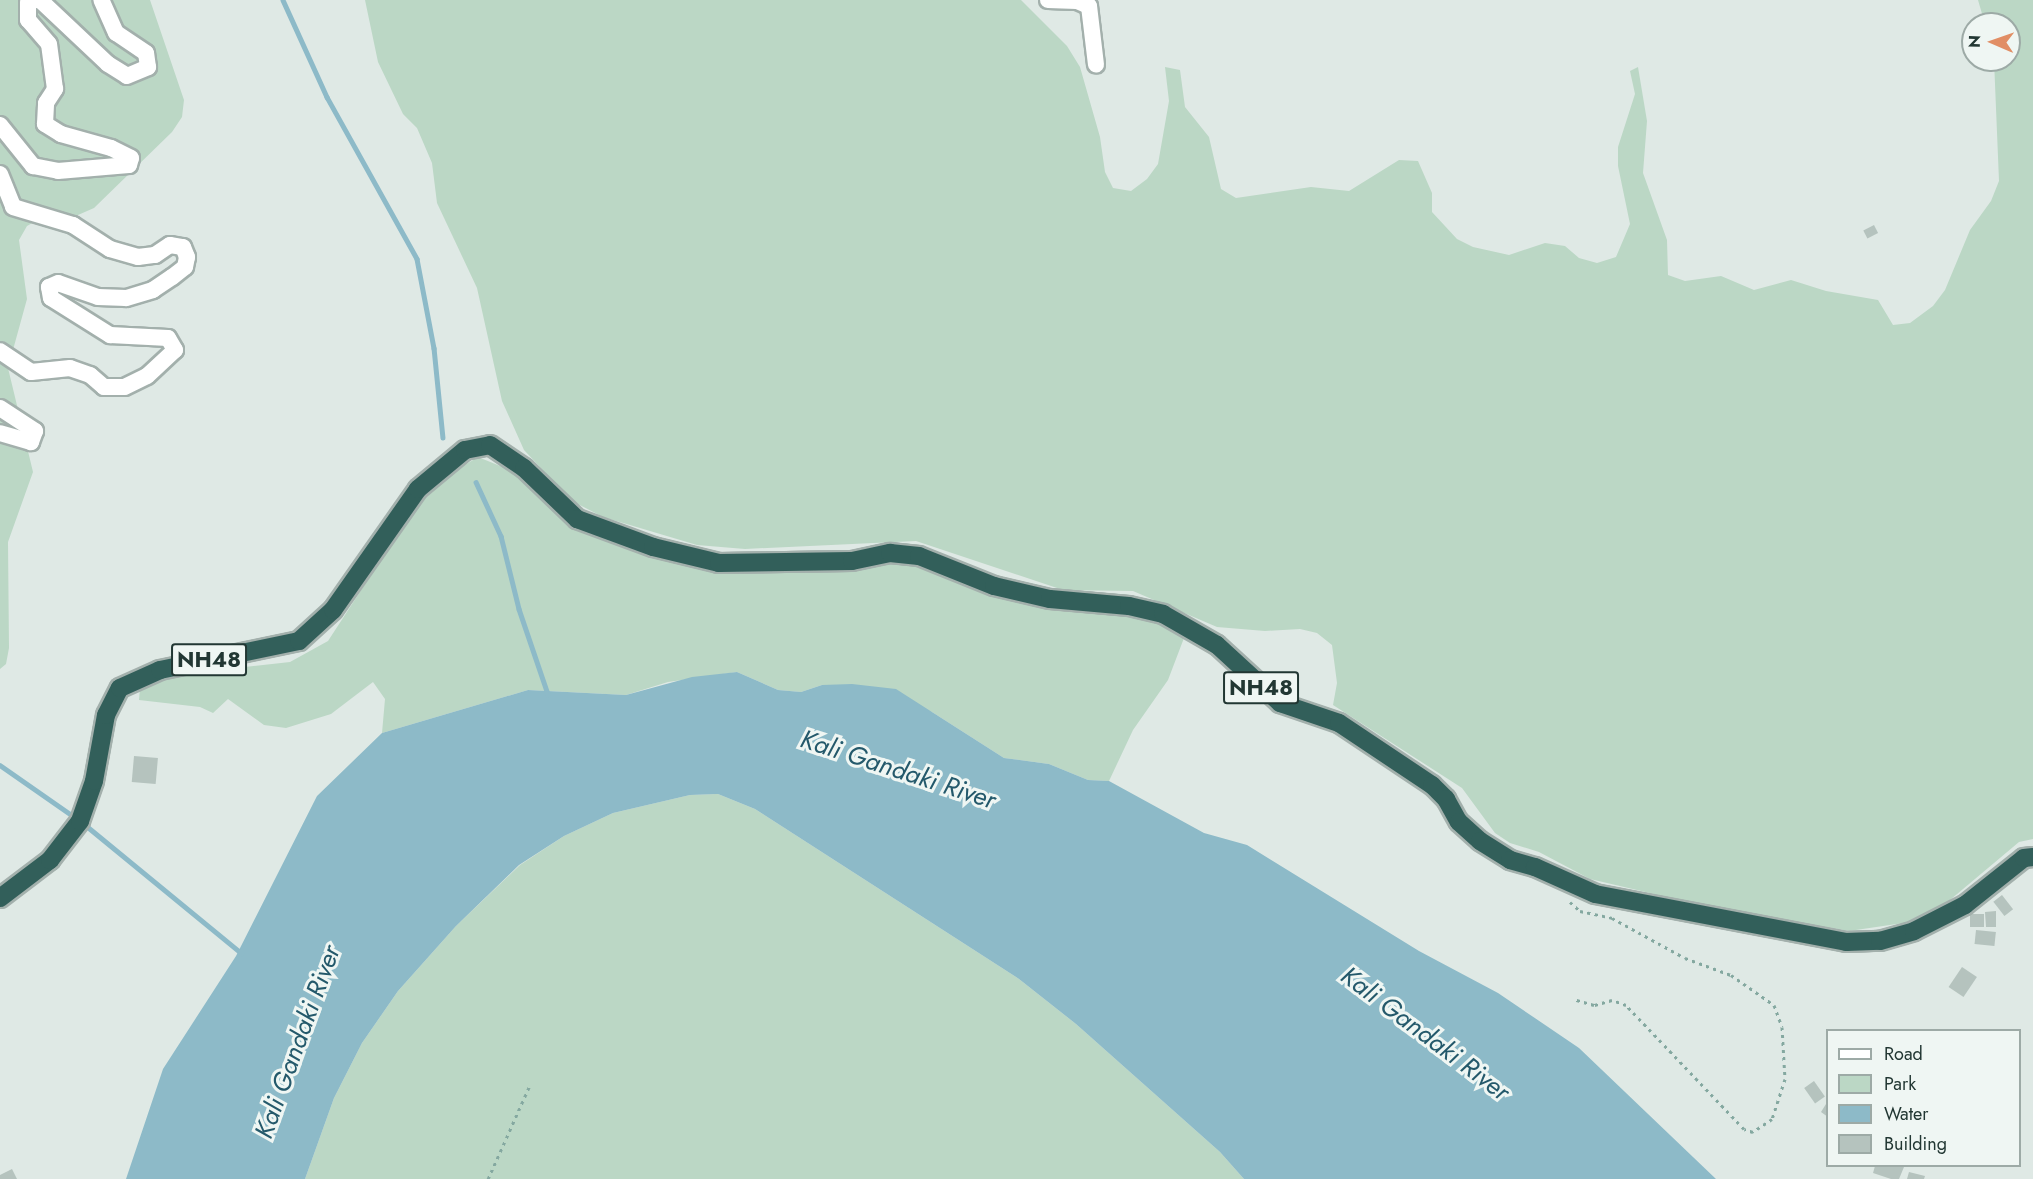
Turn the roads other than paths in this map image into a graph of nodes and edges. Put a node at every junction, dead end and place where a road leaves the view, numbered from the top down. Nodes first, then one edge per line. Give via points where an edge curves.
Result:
1 (37, 0) edge
2 (101, 0) edge
3 (1048, 0) edge
4 (1096, 65) dead end
5 (0, 125) edge
6 (0, 174) edge
7 (0, 351) edge
8 (0, 408) edge
9 (0, 433) edge
10 (2033, 857) edge
11 (0, 898) edge

1 - 2 street via 108,64 127,76 148,67 146,53 116,33
1 - 5 street via 28,3 28,20 48,44 56,89 46,103 45,124 61,134 132,158 129,165 58,171 33,166
3 - 4 street via 1077,1 1089,6
6 - 7 street via 13,207 73,225 111,249 129,255 155,255 170,245 183,248 187,257 185,267 153,290 126,298 98,297 58,283 49,287 51,298 110,335 168,338 174,350 147,376 124,387 104,387 90,375 70,368 31,372
8 - 9 street via 35,431 31,442
10 - 11 highway, NH48 via 2024,858 1965,905 1914,931 1880,941 1846,942 1656,908 1568,885 1534,867 1510,860 1480,841 1459,822 1446,799 1432,785 1339,723 1280,703 1202,634 1163,614 1144,608 1050,599 1005,588 919,556 891,553 852,561 719,563 671,552 577,519 524,468 490,445 465,450 407,502 333,610 299,641 160,670 120,688 106,715 94,781 80,820 50,860

